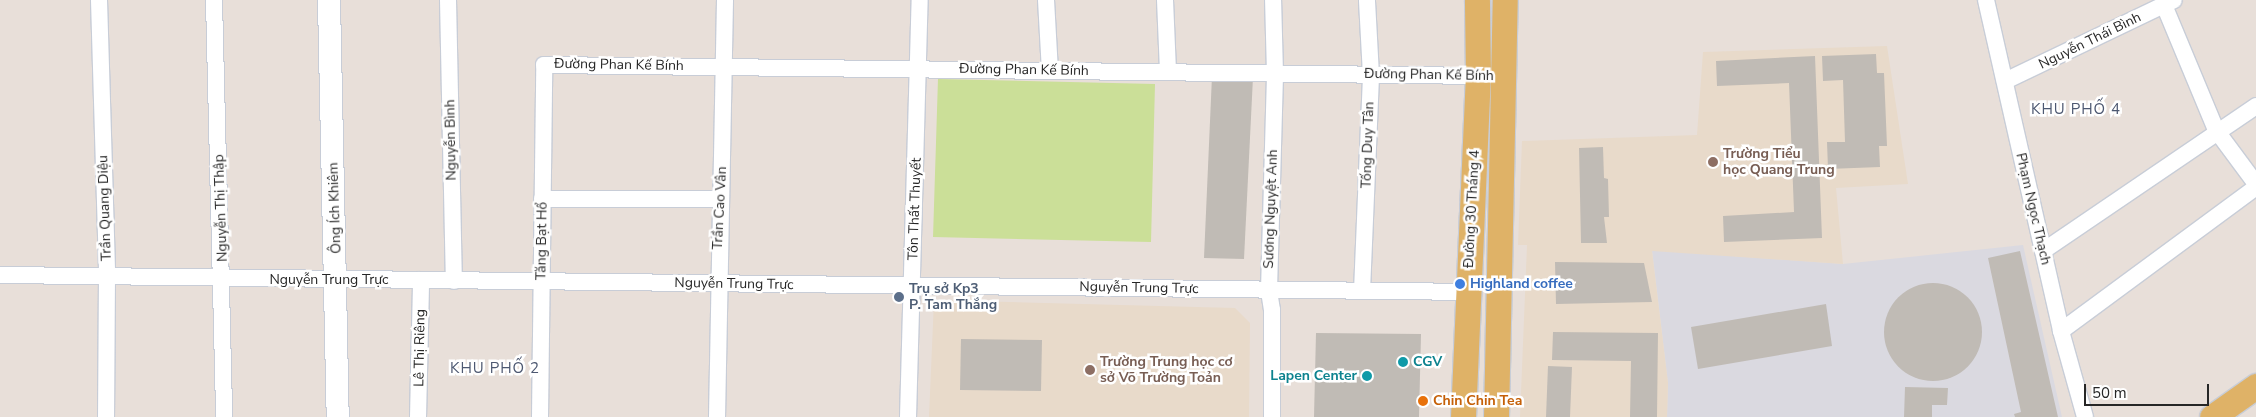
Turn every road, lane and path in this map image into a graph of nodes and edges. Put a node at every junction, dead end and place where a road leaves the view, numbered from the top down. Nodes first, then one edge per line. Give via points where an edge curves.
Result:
1 (99, 0) edge
2 (214, 0) edge
3 (329, 0) edge
4 (448, 0) edge
5 (725, 0) edge
6 (920, 0) edge
7 (1046, 0) edge
8 (1165, 0) edge
9 (1273, 0) edge
10 (1367, 0) edge
11 (1477, 0) edge
12 (1505, 0) edge
13 (1986, 0) edge
14 (2170, 2) edge
15 (544, 65) joint
16 (726, 67) junction
17 (920, 69) junction
18 (1050, 71) junction
19 (1168, 72) junction
20 (1276, 74) junction
21 (1371, 75) junction
22 (1478, 76) junction
23 (1504, 76) junction
24 (2005, 81) junction
25 (2256, 106) edge
26 (2216, 130) junction
27 (2256, 186) edge
28 (542, 199) junction
29 (721, 199) junction
30 (2043, 251) junction
31 (0, 275) edge
32 (107, 276) junction
33 (223, 278) junction
34 (337, 280) junction
35 (421, 280) junction
36 (454, 281) junction
37 (541, 281) junction
38 (717, 284) junction
39 (912, 286) junction
40 (1269, 290) junction
41 (1362, 291) junction
42 (1468, 292) junction
43 (2061, 330) junction
44 (2256, 386) edge
45 (106, 417) edge
46 (224, 417) edge
47 (338, 417) edge
48 (418, 417) edge
49 (540, 417) edge
50 (717, 417) edge
51 (908, 417) edge
52 (1272, 417) edge
53 (1463, 417) edge
54 (1496, 417) edge
55 (2085, 417) edge
56 (2212, 417) edge

1 - 32 street, Trần Quang Diệu
2 - 33 street, Nguyễn Thị Thập
3 - 34 street, Ông Ích Khiêm
4 - 36 street, Nguyễn Bình
5 - 16 street, Trần Cao Vân
6 - 17 street, Tôn Thất Thuyết
7 - 18 street
8 - 19 street
9 - 20 street, Sương Nguyệt Anh
10 - 21 street, Tống Duy Tân
11 - 22 main road, Đường 30 Tháng 4
12 - 23 main road, Đường 30 Tháng 4
13 - 24 street, Phạm Ngọc Thạch
14 - 24 street, Nguyễn Thái Bình
14 - 26 street
15 - 16 street, Đường Phan Kế Bính
15 - 28 street, Tăng Bạt Hổ
16 - 17 street, Đường Phan Kế Bính
16 - 29 street, Trần Cao Vân
17 - 18 street, Đường Phan Kế Bính
17 - 39 street, Tôn Thất Thuyết
18 - 19 street, Đường Phan Kế Bính
19 - 20 street, Đường Phan Kế Bính
20 - 21 street, Đường Phan Kế Bính
20 - 40 street, Sương Nguyệt Anh
21 - 22 street, Đường Phan Kế Bính
21 - 41 street, Tống Duy Tân
22 - 23 street, Đường Phan Kế Bính
22 - 42 main road, Đường 30 Tháng 4
23 - 54 main road, Đường 30 Tháng 4
24 - 30 street, Phạm Ngọc Thạch
25 - 26 street
26 - 27 street
26 - 30 street
27 - 43 street
28 - 29 street
28 - 37 street, Tăng Bạt Hổ
29 - 38 street, Trần Cao Vân
30 - 43 street, Phạm Ngọc Thạch
31 - 32 street, Nguyễn Trung Trực
32 - 33 street, Nguyễn Trung Trực
32 - 45 street, Trần Quang Diệu
33 - 34 street, Nguyễn Trung Trực
33 - 46 street, Nguyễn Thị Thập
34 - 35 street, Nguyễn Trung Trực
34 - 47 street, Ông Ích Khiêm
35 - 36 street, Nguyễn Trung Trực
35 - 48 street, Lê Thị Riêng
36 - 37 street, Nguyễn Trung Trực
37 - 38 street, Nguyễn Trung Trực
37 - 49 street, Tăng Bạt Hổ
38 - 39 street, Nguyễn Trung Trực
38 - 50 street, Trần Cao Vân
39 - 40 street, Nguyễn Trung Trực
39 - 51 street, Tôn Thất Thuyết
40 - 41 street, Nguyễn Trung Trực
40 - 52 street, Sương Nguyệt Anh via 1272,310
41 - 42 street, Nguyễn Trung Trực
42 - 53 main road, Đường 30 Tháng 4
43 - 55 street, Phạm Ngọc Thạch
44 - 56 main road

